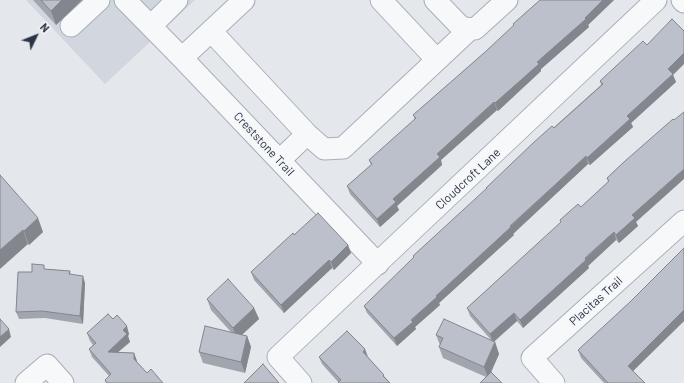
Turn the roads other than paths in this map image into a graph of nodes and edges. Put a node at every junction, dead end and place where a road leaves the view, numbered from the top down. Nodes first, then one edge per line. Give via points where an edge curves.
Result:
1 (99, 0) edge
2 (125, 0) edge
3 (177, 0) edge
4 (244, 0) edge
5 (381, 0) edge
6 (508, 0) edge
7 (656, 0) edge
8 (444, 3) edge
9 (71, 26) dead end
10 (150, 26) junction
11 (470, 29) junction
12 (211, 30) junction
13 (182, 58) junction
14 (437, 60) junction
15 (307, 134) junction
16 (280, 160) junction
17 (684, 221) edge
18 (378, 264) junction
19 (26, 383) edge
20 (63, 383) edge
21 (301, 383) edge
22 (554, 383) edge

1 - 9 street
2 - 10 street, Creststone Trail
3 - 10 street
4 - 12 street
5 - 14 street
6 - 11 street via 480,27
7 - 18 street, Cloudcroft Lane
8 - 11 street via 459,25
10 - 13 street, Creststone Trail
11 - 14 street
12 - 13 street
12 - 15 street
13 - 16 street, Creststone Trail
14 - 15 street via 343,148 324,150
15 - 16 street
16 - 18 street, Creststone Trail
17 - 22 street, Placitas Trail via 532,358
18 - 21 street, Cloudcroft Lane via 278,357
19 - 20 street via 47,365

